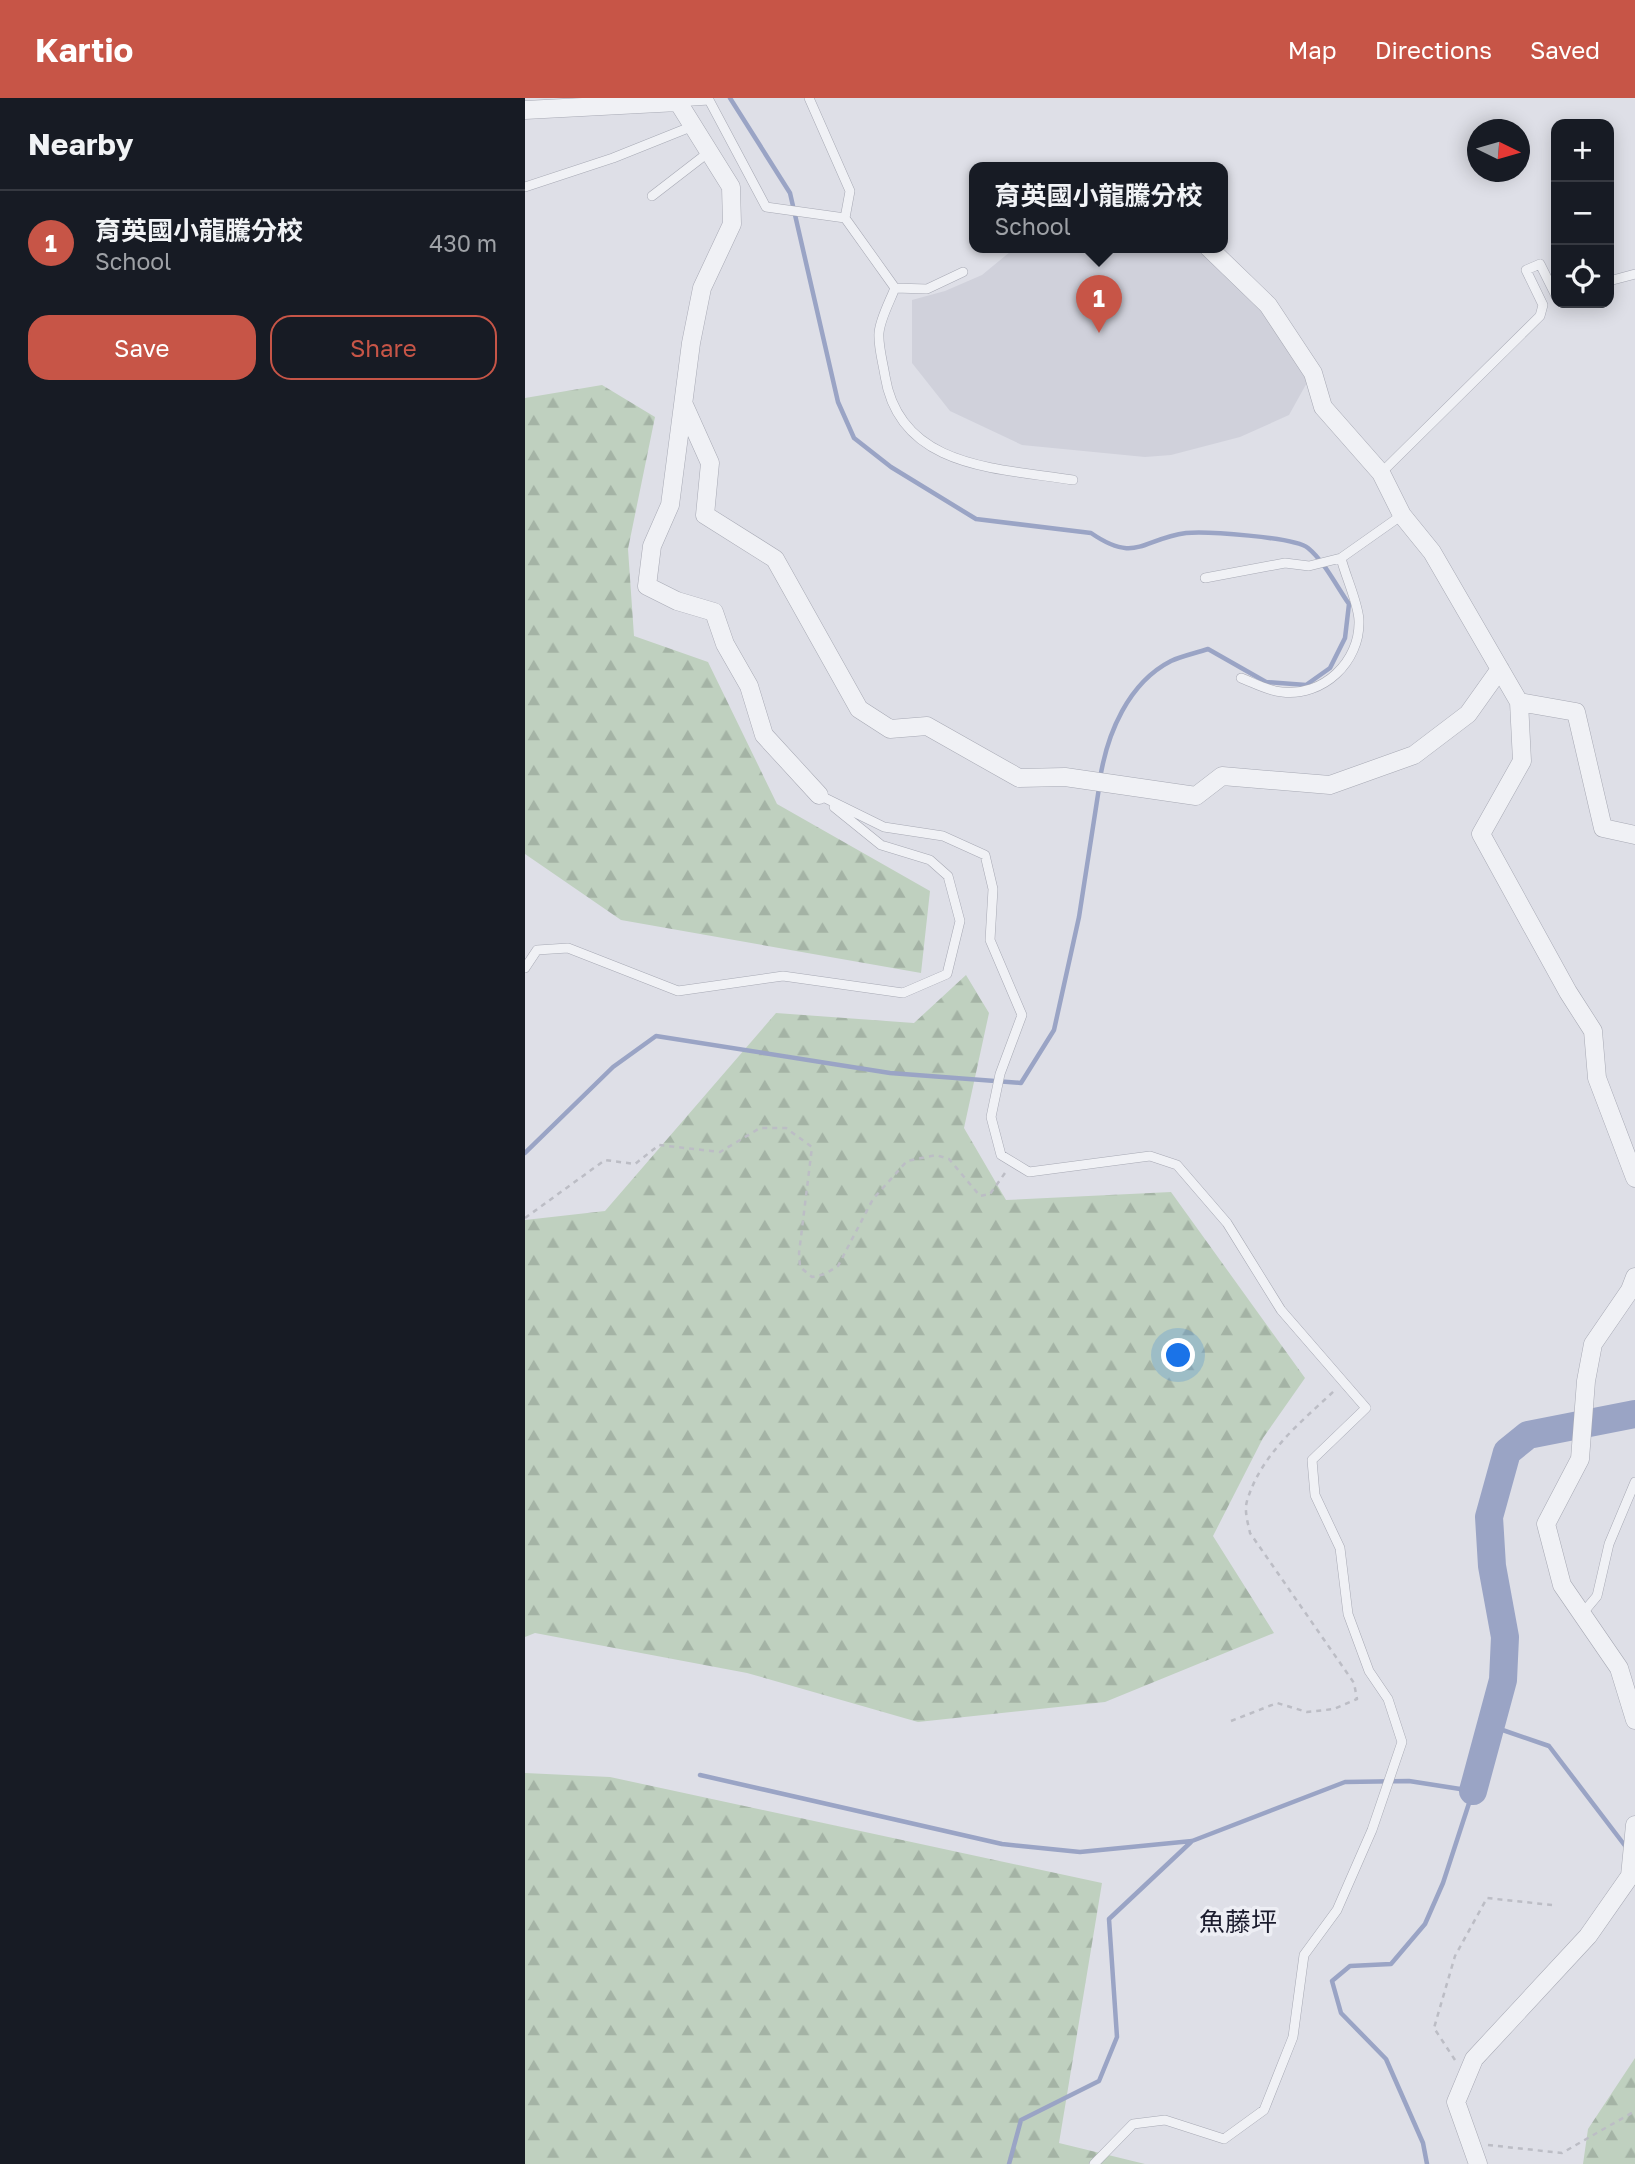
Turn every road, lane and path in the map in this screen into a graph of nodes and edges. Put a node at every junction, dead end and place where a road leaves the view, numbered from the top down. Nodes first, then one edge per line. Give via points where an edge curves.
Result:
1 (809, 98) edge
2 (678, 103) junction
3 (525, 110) edge
4 (693, 126) junction
5 (709, 152) junction
6 (525, 187) edge
7 (652, 197) dead end
8 (845, 218) junction
9 (1214, 253) edge
10 (963, 272) dead end
11 (1635, 274) edge
12 (1614, 280) edge
13 (895, 288) junction
14 (1551, 290) edge
15 (684, 405) junction
16 (1381, 473) junction
17 (1073, 480) dead end
18 (1402, 515) junction
19 (1341, 558) junction
20 (1205, 578) dead end
21 (1500, 670) junction
22 (1241, 678) dead end
23 (1519, 702) junction
24 (820, 795) junction
25 (1635, 835) edge
26 (525, 968) edge
27 (1012, 1162) junction
28 (1635, 1178) edge
29 (525, 1218) edge
30 (1635, 1277) edge
31 (1343, 1383) junction
32 (1635, 1482) edge
33 (1582, 1614) junction
34 (1635, 1720) edge
35 (1231, 1721) dead end
36 (1635, 1825) edge
37 (1552, 1905) dead end
38 (1466, 2078) junction
39 (1635, 2111) edge
40 (1471, 2144) junction
41 (1094, 2164) edge
42 (1478, 2164) edge

1 - 8 lane via 850,191
2 - 3 street
2 - 4 street
2 - 8 lane via 709,100 766,208
4 - 5 street
4 - 6 lane
5 - 7 lane
5 - 15 street via 731,187 732,224 702,288
8 - 13 lane
9 - 16 street via 1268,305 1313,373 1323,407
10 - 13 lane via 927,289
11 - 12 lane
13 - 17 lane via 879,333 888,394 899,419 923,443 963,462
14 - 16 lane via 1540,264 1525,271 1543,305 1541,316
15 - 21 street via 710,463 705,515 775,559 859,709 891,729 927,726 1019,778 1065,777 1196,796 1222,776 1330,786 1414,755 1468,714
15 - 24 street via 670,505 652,546 647,586 714,612 725,644 749,686 764,734
16 - 18 street
18 - 19 lane
18 - 21 street via 1432,552
19 - 20 lane
19 - 22 lane via 1360,619 1353,654 1344,668 1300,693 1279,692
21 - 23 street
23 - 25 street via 1576,712 1603,828
23 - 28 street via 1522,761 1481,834 1593,1031 1597,1078
24 - 26 lane via 881,845 930,860 948,876 960,921 947,974 903,993 783,976 678,991 568,947 537,950
24 - 27 lane via 884,827 943,836 985,855 993,889 990,940 1022,1016 1000,1074 991,1117 1001,1155
27 - 29 path via 990,1194 980,1196 949,1159 936,1155 908,1161 873,1199 838,1266 812,1277 800,1267 799,1253 812,1147 786,1128 760,1128 720,1152 659,1144 635,1164 605,1160
27 - 31 lane via 1029,1172 1150,1156 1177,1165 1227,1223 1280,1310
30 - 33 street via 1593,1344 1580,1459 1546,1524 1562,1585
31 - 35 path via 1273,1449 1246,1502 1246,1514 1250,1533 1354,1683 1357,1699 1334,1709 1307,1712 1277,1703
31 - 41 lane via 1366,1408 1312,1460 1315,1495 1340,1548 1348,1614 1370,1671 1388,1699 1402,1742 1372,1830 1337,1910 1304,1955 1293,2037 1263,2110 1224,2139 1165,2120 1133,2124
32 - 33 lane via 1609,1544 1597,1596
33 - 34 street via 1619,1668
36 - 38 street via 1630,1876 1588,1936 1474,2059
37 - 38 path via 1487,1898 1455,1956 1434,2028
38 - 40 street via 1456,2102
39 - 40 path via 1562,2152
40 - 42 street

